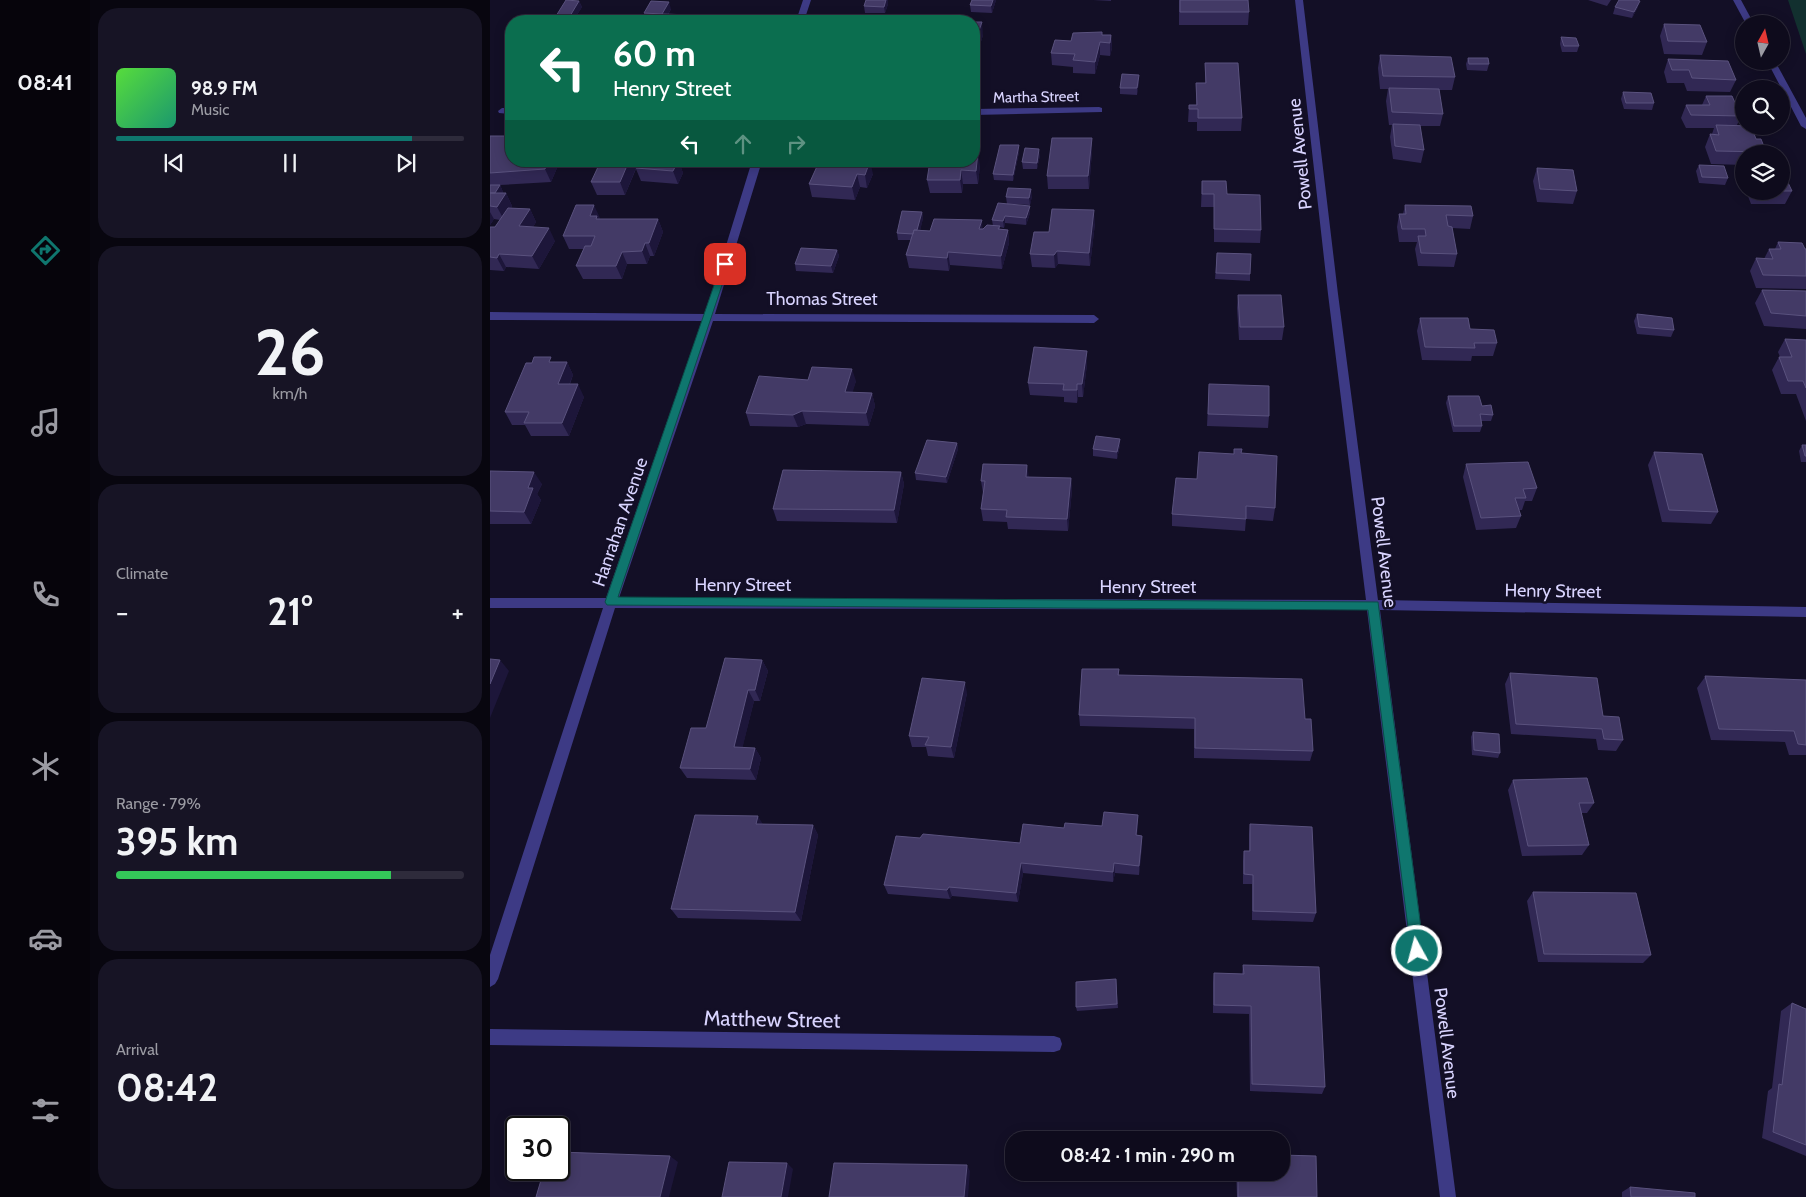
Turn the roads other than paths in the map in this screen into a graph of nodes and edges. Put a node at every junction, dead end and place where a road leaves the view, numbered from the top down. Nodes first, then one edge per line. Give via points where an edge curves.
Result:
1 (807, 0) edge
2 (1299, 0) edge
3 (1737, 0) edge
4 (802, 15) edge
5 (1745, 15) edge
6 (1776, 70) edge
7 (1100, 110) dead end
8 (980, 112) edge
9 (1806, 126) edge
10 (755, 167) edge
11 (490, 316) edge
12 (709, 316) junction
13 (1094, 319) dead end
14 (611, 602) junction
15 (490, 603) edge
16 (1374, 606) junction
17 (1806, 612) edge
18 (490, 979) edge
19 (490, 1038) edge
20 (1054, 1044) dead end
21 (1448, 1197) edge

1 - 4 street
2 - 16 street, Powell Avenue
3 - 5 street
6 - 9 street
7 - 8 street, Martha Street
10 - 12 street, Hanrahan Avenue
11 - 12 street, Thomas Street
12 - 13 street, Thomas Street
12 - 14 street, Hanrahan Avenue
14 - 15 street, Henry Street
14 - 16 street, Henry Street
14 - 18 street, Hanrahan Avenue
16 - 17 street, Henry Street
16 - 21 street, Powell Avenue
19 - 20 street, Matthew Street

